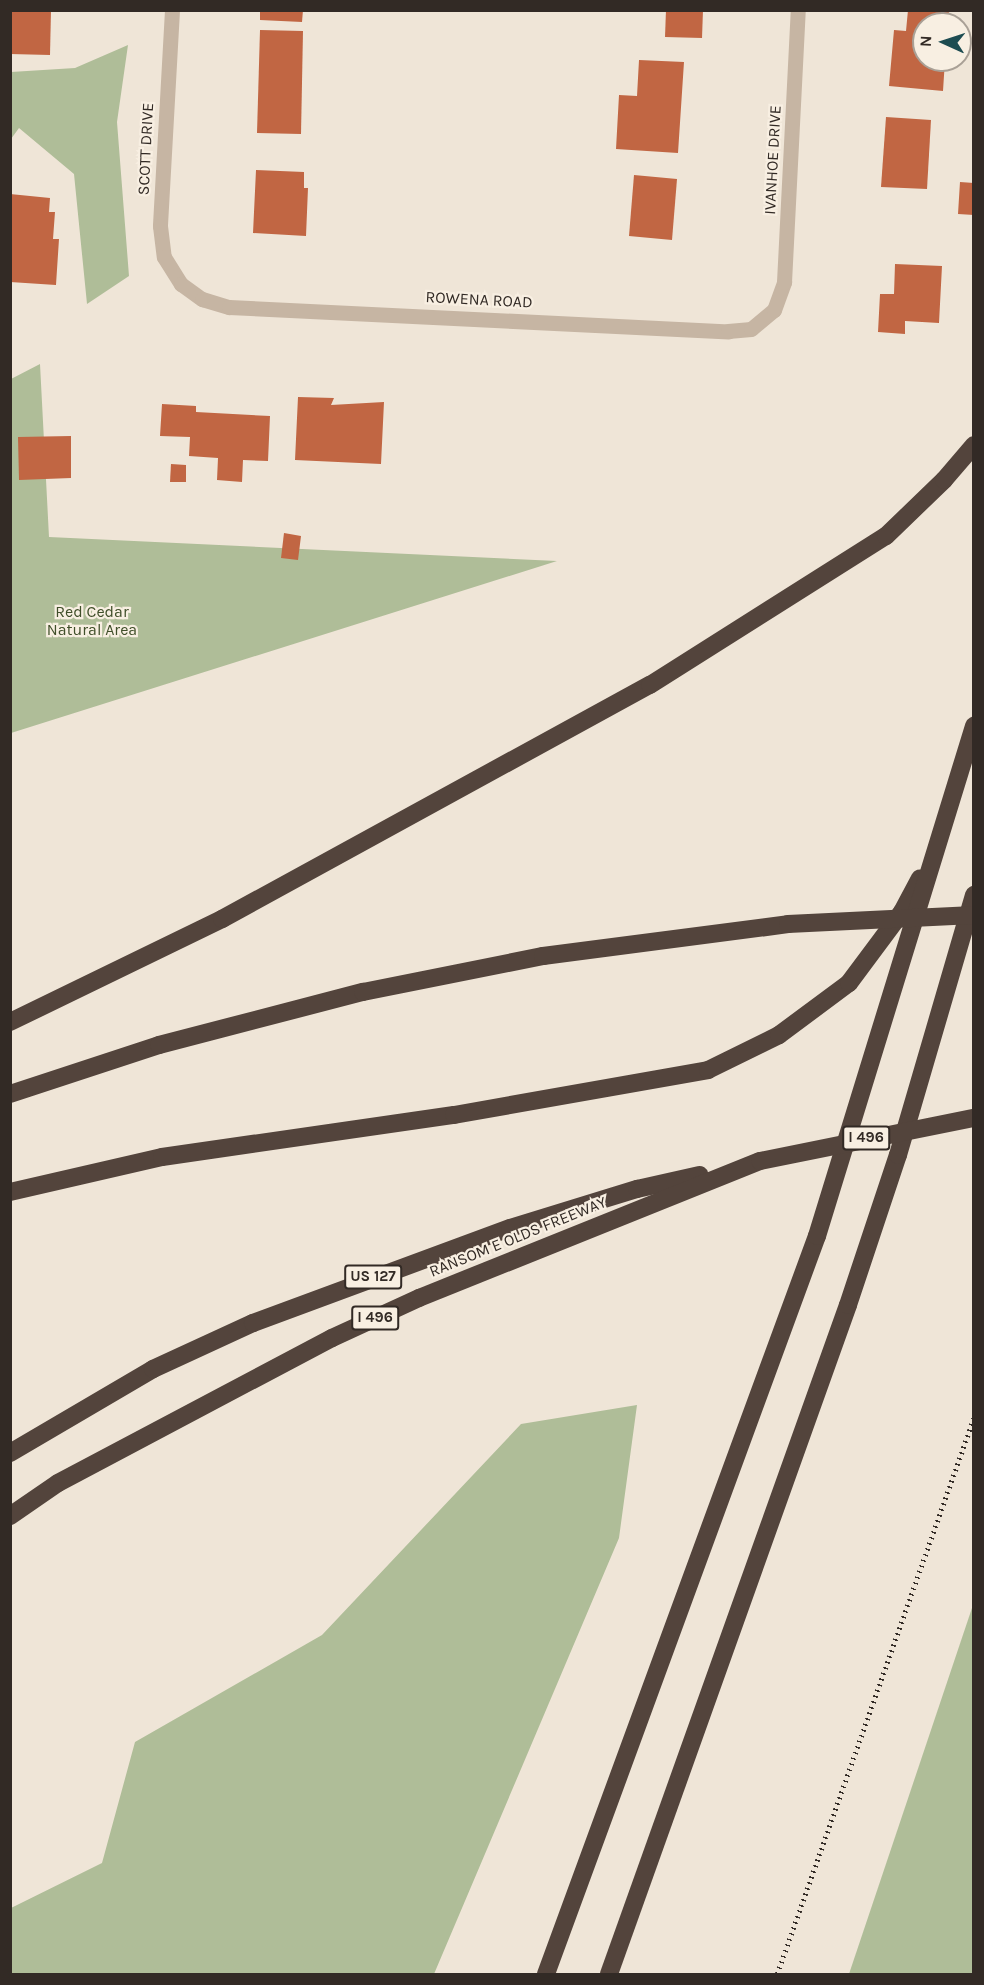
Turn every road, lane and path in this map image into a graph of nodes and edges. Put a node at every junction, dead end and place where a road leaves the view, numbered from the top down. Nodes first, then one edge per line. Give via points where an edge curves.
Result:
1 (172, 10) edge
2 (798, 10) edge
3 (181, 284) joint
4 (774, 310) joint
5 (974, 445) edge
6 (974, 726) edge
7 (944, 828) junction
8 (974, 895) edge
9 (974, 915) edge
10 (10, 1022) edge
11 (10, 1094) edge
12 (974, 1118) edge
13 (760, 1161) junction
14 (10, 1192) edge
15 (10, 1453) edge
16 (10, 1516) edge
17 (546, 1974) edge
18 (609, 1974) edge

1 - 3 street, SCOTT DRIVE via 160,226 164,257
2 - 4 street, IVANHOE DRIVE via 784,282
3 - 4 street, ROWENA ROAD via 202,299 229,307 728,331 751,329
5 - 10 highway via 886,536 650,685 222,919
6 - 7 highway
7 - 14 highway via 902,912 849,983 778,1035 724,1064 665,1080 162,1156
7 - 17 highway via 817,1236
8 - 18 highway via 898,1155 851,1294
9 - 11 highway, bridge via 788,924 566,952 363,992 159,1045
12 - 13 highway, RANSOM E OLDS FREEWAY / I 496, bridge
13 - 15 highway, US 127 via 637,1189 510,1228 253,1323 153,1369
13 - 16 highway, RANSOM E OLDS FREEWAY / I 496 via 419,1298 332,1338 58,1483

